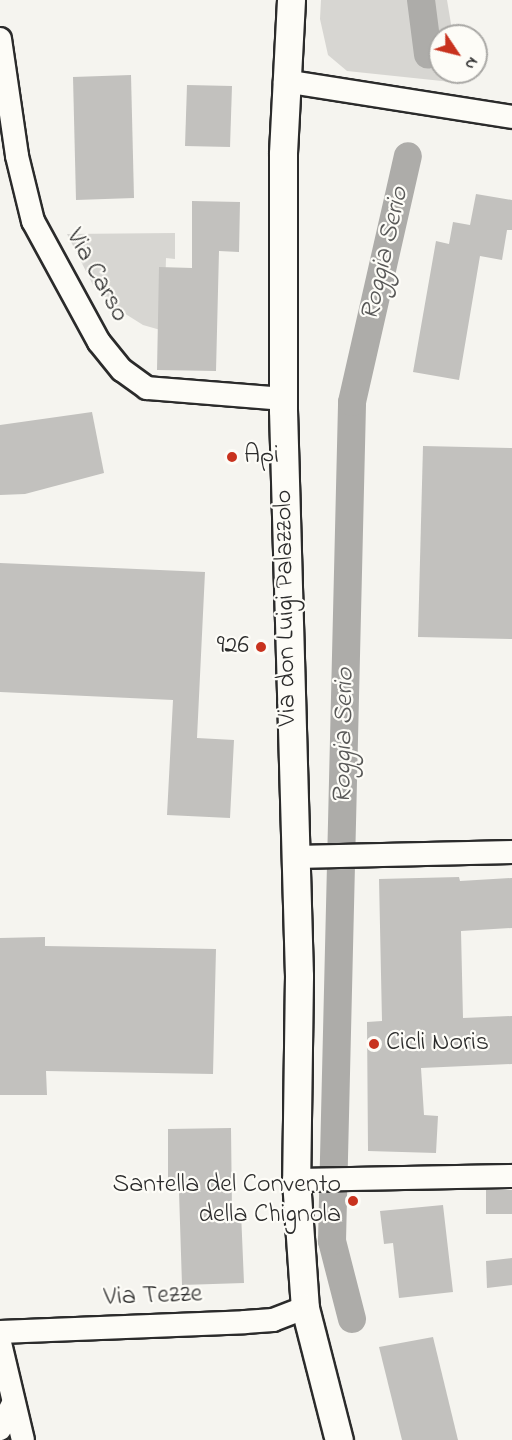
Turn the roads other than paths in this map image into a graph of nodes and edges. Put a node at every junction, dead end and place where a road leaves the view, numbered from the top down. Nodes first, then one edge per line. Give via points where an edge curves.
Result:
1 (291, 0) edge
2 (0, 39) edge
3 (285, 81) junction
4 (512, 117) edge
5 (283, 399) junction
6 (512, 852) edge
7 (296, 857) junction
8 (512, 1176) edge
9 (296, 1180) junction
10 (305, 1308) junction
11 (0, 1332) edge
12 (0, 1343) edge
13 (14, 1403) junction
14 (0, 1429) edge
15 (23, 1440) edge
16 (339, 1440) edge

1 - 3 street, Via don Luigi Palazzolo
2 - 5 street, Via Carso via 17,156 33,221 99,342 122,370 147,388
3 - 4 street
3 - 5 street, Via don Luigi Palazzolo
5 - 7 street, Via don Luigi Palazzolo
6 - 7 street
7 - 9 street, Via don Luigi Palazzolo
8 - 9 street
9 - 10 street, Via don Luigi Palazzolo
10 - 11 street, Via Tezze via 273,1320
10 - 16 street, Via don Luigi Palazzolo
12 - 13 street
13 - 14 street
13 - 15 street

